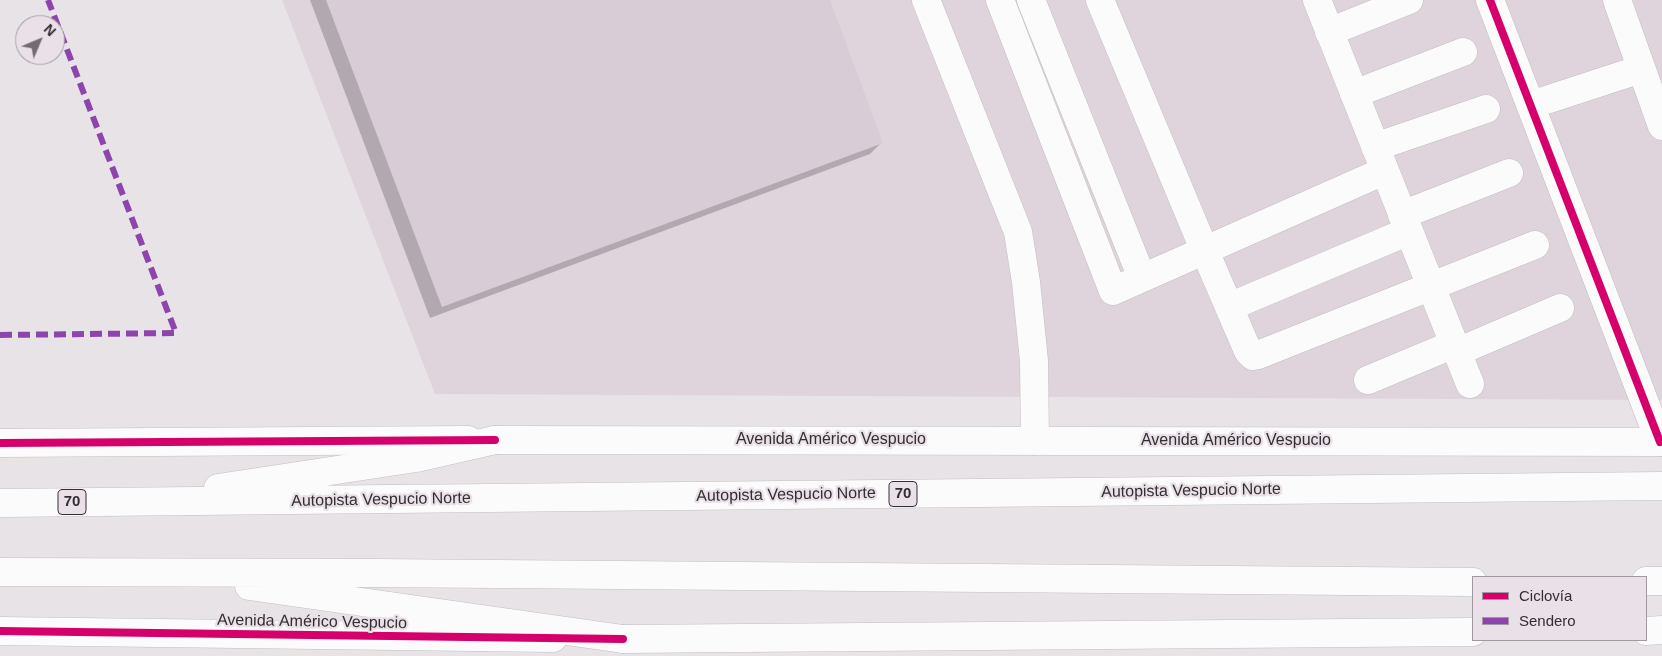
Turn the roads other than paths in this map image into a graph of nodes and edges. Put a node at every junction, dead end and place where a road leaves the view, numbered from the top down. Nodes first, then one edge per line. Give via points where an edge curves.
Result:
1 (926, 0) edge
2 (1000, 0) edge
3 (1031, 0) edge
4 (1100, 0) edge
5 (1317, 0) edge
6 (1409, 0) edge
7 (1490, 0) edge
8 (1617, 0) edge
9 (1329, 32) junction
10 (1463, 52) dead end
11 (1641, 69) junction
12 (1354, 94) junction
13 (1530, 105) junction
14 (1486, 109) dead end
15 (1662, 126) edge
16 (1380, 159) junction
17 (1509, 173) dead end
18 (1405, 223) junction
19 (1535, 245) dead end
20 (1204, 250) junction
21 (1142, 278) junction
22 (1431, 286) junction
23 (1230, 307) junction
24 (1560, 308) dead end
25 (1455, 348) junction
26 (1368, 380) dead end
27 (1470, 384) dead end
28 (495, 440) junction
29 (1034, 441) junction
30 (1661, 442) edge
31 (0, 443) edge
32 (1662, 486) edge
33 (0, 502) edge
34 (144, 502) junction
35 (0, 572) edge
36 (144, 572) junction
37 (1647, 581) edge
38 (1662, 581) edge
39 (1472, 582) edge
40 (1647, 630) edge
41 (1662, 630) edge
42 (0, 631) edge
43 (1472, 632) edge
44 (623, 639) junction

1 - 29 main road via 1018,232 1034,361
2 - 21 main road via 1112,290
3 - 21 main road
4 - 20 main road
5 - 9 main road
6 - 9 main road
7 - 13 main road
8 - 11 main road
9 - 12 main road
10 - 12 main road
11 - 13 main road
11 - 15 main road
12 - 16 main road
13 - 30 main road
14 - 16 main road
16 - 18 main road
16 - 20 main road
17 - 18 main road
18 - 22 main road
18 - 23 main road
19 - 22 main road
20 - 21 main road
20 - 23 main road
22 - 23 main road via 1253,356
22 - 25 main road
24 - 25 main road
25 - 26 main road
25 - 27 main road
28 - 29 main road, Avenida Américo Vespucio
28 - 31 main road, Avenida Américo Vespucio
28 - 34 main road via 416,458 249,482
29 - 30 main road, Avenida Américo Vespucio
32 - 34 main road, Autopista Vespucio Norte / 70
33 - 34 main road, Autopista Vespucio Norte / 70
35 - 36 main road
36 - 39 main road
36 - 44 main road
37 - 38 main road
40 - 41 main road
42 - 44 main road, Avenida Américo Vespucio
43 - 44 main road, Avenida Américo Vespucio

